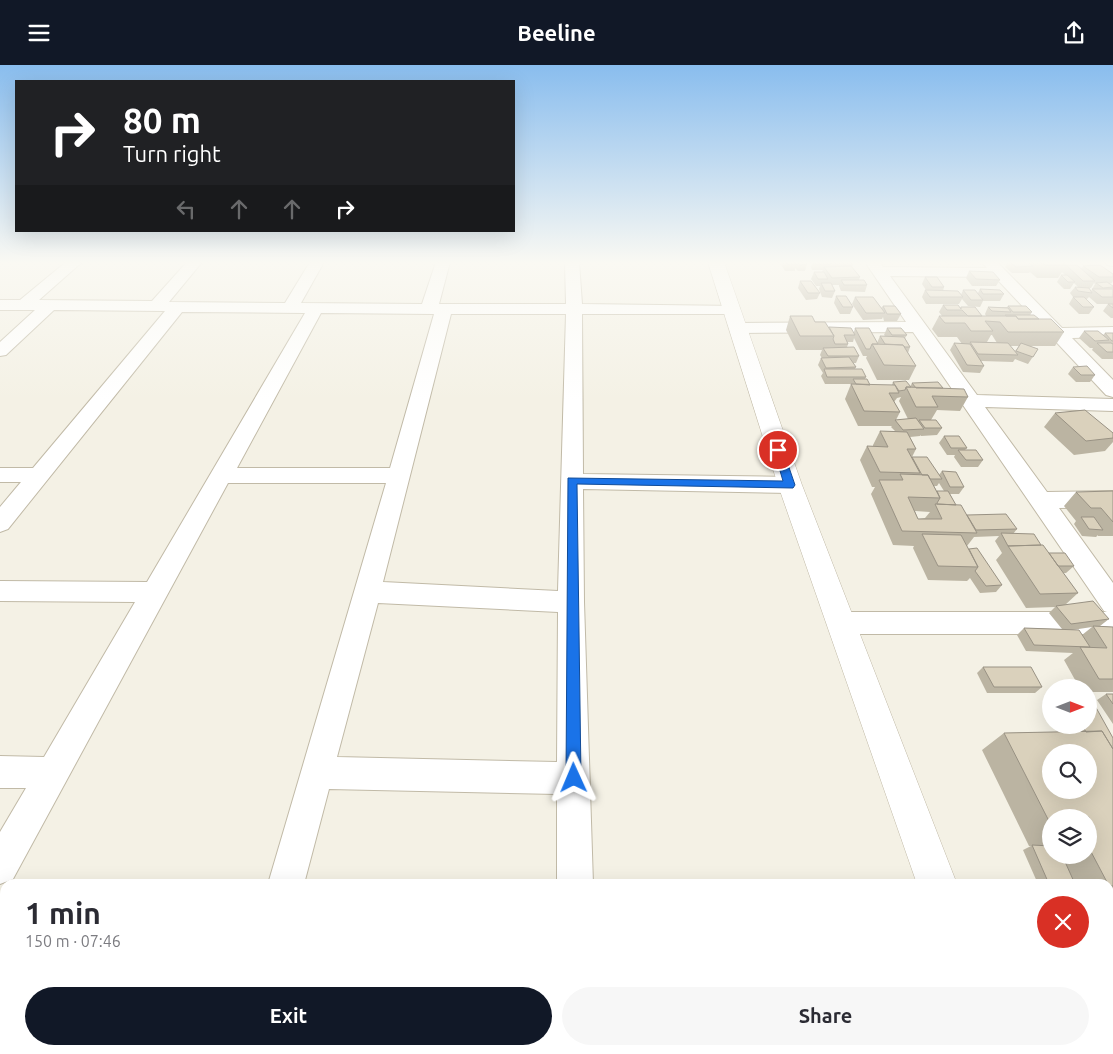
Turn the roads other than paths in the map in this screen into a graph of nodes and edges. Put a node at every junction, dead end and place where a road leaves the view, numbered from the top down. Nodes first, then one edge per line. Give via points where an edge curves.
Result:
1 (47, 308) edge
2 (176, 308) edge
3 (315, 308) edge
4 (386, 308) edge
5 (553, 308) edge
6 (574, 308) edge
7 (576, 308) edge
8 (732, 308) edge
9 (905, 308) edge
10 (1033, 308) edge
11 (437, 309) junction
12 (735, 318) junction
13 (918, 327) junction
14 (1113, 332) edge
15 (1057, 333) junction
16 (0, 351) edge
17 (1113, 391) edge
18 (970, 401) junction
19 (1113, 405) edge
20 (0, 475) edge
21 (39, 475) junction
22 (221, 475) junction
23 (399, 476) junction
24 (572, 481) junction
25 (790, 485) junction
26 (1113, 499) edge
27 (1041, 500) junction
28 (0, 523) edge
29 (0, 591) edge
30 (155, 593) junction
31 (368, 593) junction
32 (571, 602) junction
33 (1113, 603) edge
34 (841, 623) junction
35 (1113, 623) edge
36 (0, 772) edge
37 (52, 773) junction
38 (318, 773) junction
39 (574, 778) junction
40 (0, 866) edge
41 (287, 879) edge
42 (575, 879) edge
43 (935, 879) edge

1 - 16 street
2 - 21 street
3 - 22 street
4 - 11 street
5 - 11 street
6 - 24 street
7 - 12 street
8 - 12 street
9 - 13 street
10 - 15 street
11 - 23 street
12 - 13 street
12 - 25 street
13 - 18 street
14 - 15 street
15 - 17 street
18 - 19 street
18 - 27 street
20 - 21 street
21 - 28 street
22 - 23 street
22 - 30 street
23 - 31 street
24 - 25 street
24 - 32 street
25 - 34 street
26 - 27 street
27 - 33 street
29 - 30 street
30 - 37 street
31 - 32 street
31 - 38 street
32 - 39 street
34 - 35 street
34 - 43 street
36 - 37 street
37 - 40 street
38 - 39 street
38 - 41 street
39 - 42 street

